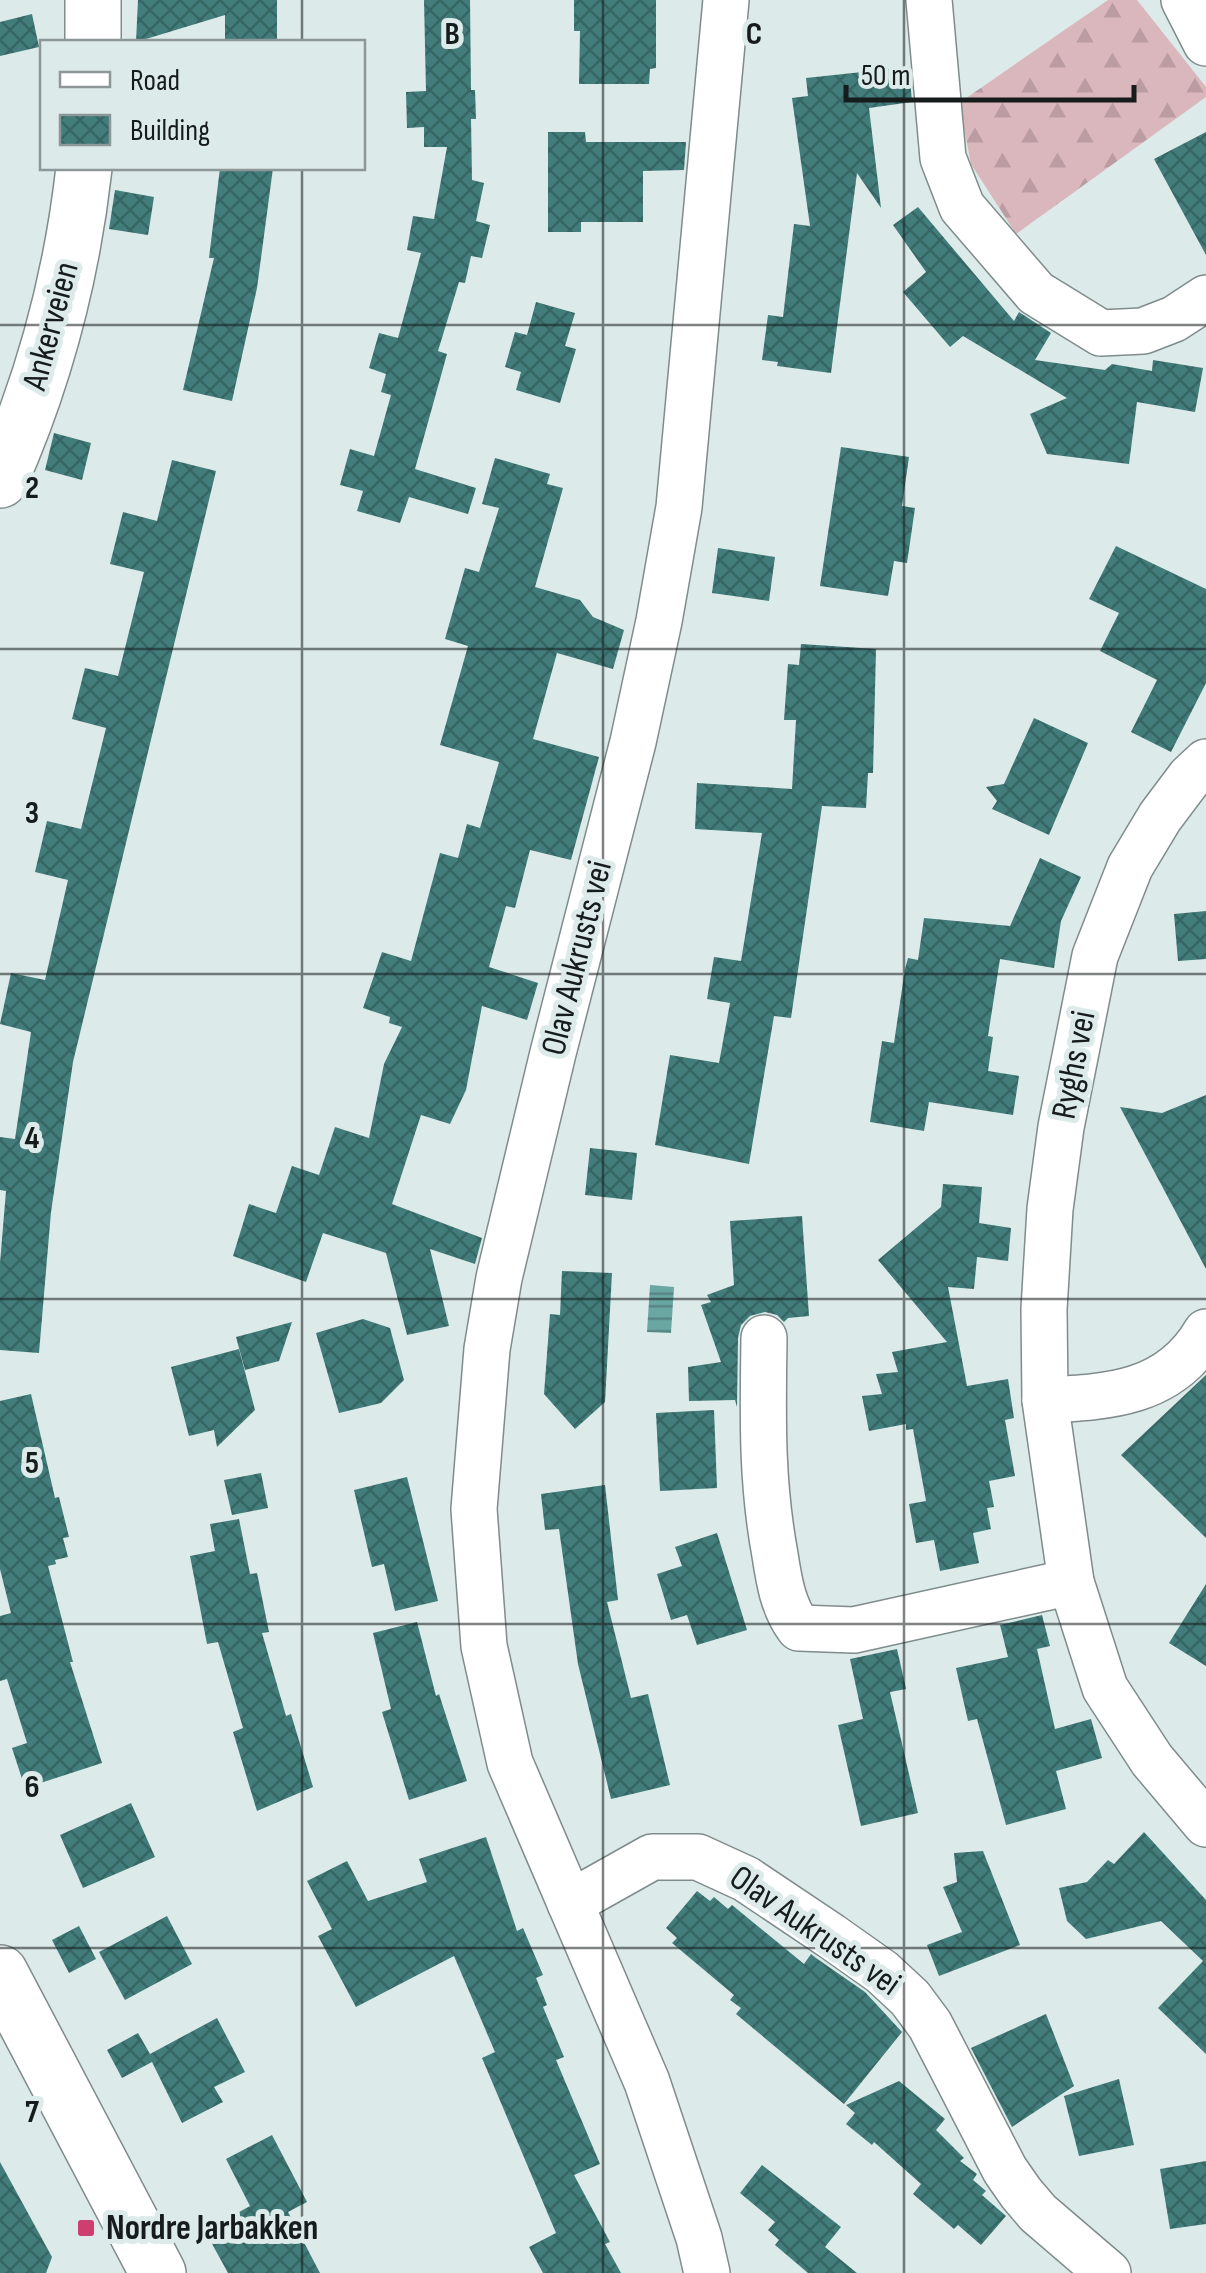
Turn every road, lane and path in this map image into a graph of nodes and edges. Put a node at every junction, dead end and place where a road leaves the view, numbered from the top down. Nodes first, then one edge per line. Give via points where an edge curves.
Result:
1 (93, 0) edge
2 (726, 0) edge
3 (929, 0) edge
4 (1184, 0) edge
5 (93, 40) edge
6 (1206, 43) edge
7 (84, 170) edge
8 (1206, 298) edge
9 (0, 480) edge
10 (1206, 762) edge
11 (1206, 1332) edge
12 (764, 1338) dead end
13 (1045, 1400) junction
14 (1071, 1582) junction
15 (1206, 1824) edge
16 (570, 1902) junction
17 (0, 1973) edge
18 (158, 2273) edge
19 (707, 2273) edge
20 (1108, 2273) edge

1 - 5 main road
2 - 16 street, Olav Aukrusts vei via 679,507 633,742 499,1278 479,1431 477,1577 494,1702 510,1763
3 - 8 street via 942,158 962,207 1036,293 1101,332 1142,331
4 - 6 street
7 - 9 main road, Ankerveien via 45,358
10 - 13 street, Ryghs vei via 1160,816 1130,867 1095,956 1050,1209
11 - 13 street via 1179,1366 1135,1391
12 - 14 street via 764,1487 785,1602 799,1628 854,1630
13 - 14 street, Ryghs vei
14 - 15 street, Ryghs vei via 1105,1688 1152,1760
16 - 19 street, Olav Aukrusts vei via 647,2082
16 - 20 street, Olav Aukrusts vei via 652,1858 698,1856 746,1879 831,1936 910,1998 1021,2194
17 - 18 main road

